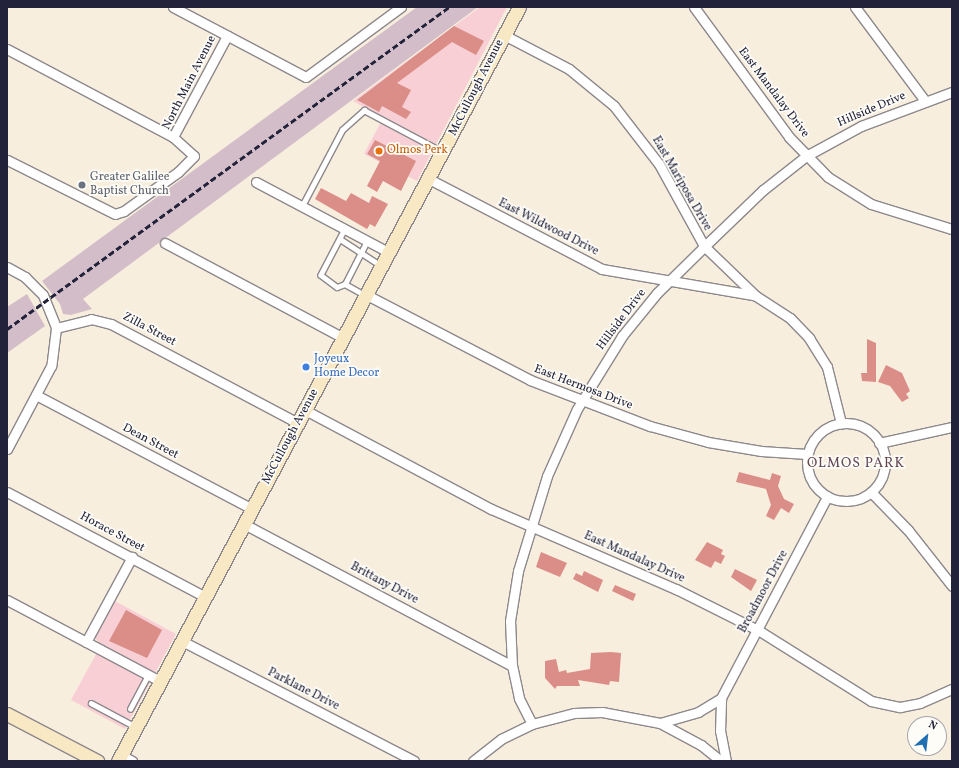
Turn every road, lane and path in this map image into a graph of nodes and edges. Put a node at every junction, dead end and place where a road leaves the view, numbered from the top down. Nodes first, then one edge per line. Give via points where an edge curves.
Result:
1 (173, 7) edge
2 (401, 7) edge
3 (519, 7) edge
4 (694, 7) edge
5 (855, 7) edge
6 (504, 35) junction
7 (227, 36) junction
8 (7, 49) edge
9 (952, 92) edge
10 (925, 101) junction
11 (173, 137) junction
12 (443, 152) junction
13 (806, 156) junction
14 (7, 160) edge
15 (429, 180) junction
16 (256, 182) dead end
17 (302, 206) junction
18 (345, 229) junction
19 (952, 230) edge
20 (340, 239) junction
21 (367, 241) junction
22 (165, 243) dead end
23 (704, 246) junction
24 (362, 250) junction
25 (390, 253) junction
26 (383, 266) junction
27 (7, 267) edge
28 (667, 282) junction
29 (345, 284) junction
30 (367, 296) junction
31 (756, 296) junction
32 (56, 328) junction
33 (344, 338) junction
34 (36, 396) junction
35 (582, 401) junction
36 (305, 410) junction
37 (298, 423) junction
38 (841, 423) junction
39 (952, 427) edge
40 (879, 443) junction
41 (7, 449) edge
42 (807, 454) junction
43 (7, 492) edge
44 (871, 492) junction
45 (827, 497) junction
46 (252, 509) junction
47 (244, 524) junction
48 (530, 524) junction
49 (132, 557) junction
50 (952, 586) edge
51 (205, 597) junction
52 (7, 600) edge
53 (758, 630) junction
54 (182, 640) junction
55 (86, 642) junction
56 (512, 666) junction
57 (148, 675) junction
58 (160, 681) junction
59 (952, 689) edge
60 (721, 698) junction
61 (134, 701) junction
62 (91, 703) dead end
63 (147, 707) junction
64 (130, 709) dead end
65 (7, 714) edge
66 (660, 723) junction
67 (532, 724) junction
68 (136, 727) junction
69 (124, 759) edge
70 (97, 761) edge
71 (414, 761) edge
72 (473, 761) edge
73 (721, 761) edge
74 (726, 761) edge

1 - 7 street
2 - 7 street via 306,77
3 - 6 main road, McCullough Avenue
4 - 13 street, East Mandalay Drive via 788,137
5 - 10 street
6 - 12 main road, McCullough Avenue
6 - 23 street, East Mariposa Drive via 569,70 614,106 659,164
7 - 11 street, North Main Avenue
8 - 11 street
9 - 10 street, Hillside Drive
10 - 13 street, Hillside Drive via 861,126
11 - 14 street, North Main Avenue via 194,156 118,213 103,210
12 - 15 main road, McCullough Avenue
12 - 17 lane via 364,110 342,130
13 - 19 street, East Mandalay Drive via 828,177 854,195
13 - 23 street, Hillside Drive via 763,190
15 - 25 main road, McCullough Avenue
15 - 28 street, East Wildwood Drive via 578,259 628,276
16 - 17 street
17 - 18 street
18 - 20 lane
18 - 21 street
20 - 24 lane
20 - 29 lane via 321,275 337,287
21 - 24 lane
21 - 25 street
22 - 33 street
23 - 28 street, Hillside Drive
23 - 31 street, East Wildwood Drive
24 - 26 lane
24 - 29 lane
25 - 26 main road, McCullough Avenue
26 - 30 main road, McCullough Avenue
27 - 32 street via 25,277 43,295
28 - 31 street, East Wildwood Drive via 729,288
28 - 35 street, Hillside Drive via 622,336
29 - 30 lane
30 - 33 main road, McCullough Avenue
30 - 35 street, East Hermosa Drive via 530,380
31 - 38 street, East Wildwood Drive via 790,318 816,349 832,381
32 - 34 street via 51,366
32 - 37 street, Zilla Street via 91,319 112,324
33 - 36 main road, McCullough Avenue
34 - 41 street
34 - 46 street, Dean Street
35 - 42 street, East Hermosa Drive via 650,426 708,442
35 - 48 street, Hillside Drive via 547,476
36 - 37 main road, McCullough Avenue
36 - 48 street, East Mandalay Drive via 491,508
37 - 46 main road, McCullough Avenue
38 - 40 street via 860,426
38 - 42 street via 819,434
39 - 40 street
40 - 44 street via 884,469
42 - 45 street via 810,479
43 - 49 street, Horace Street
44 - 45 street via 853,501
44 - 50 street via 908,530
45 - 53 street, Broadmoor Drive
46 - 47 main road, McCullough Avenue
47 - 51 main road, McCullough Avenue
47 - 56 street, Brittany Drive
48 - 53 street, East Mandalay Drive
48 - 56 street, Hillside Drive via 512,608
49 - 51 street, Horace Street
49 - 55 street
51 - 54 main road, McCullough Avenue
52 - 55 street
53 - 59 street, East Mandalay Drive via 864,697 886,706 920,703
53 - 60 street, Broadmoor Drive
54 - 58 main road, McCullough Avenue
54 - 71 street, Parklane Drive
55 - 57 street
56 - 67 street, Hillside Drive via 519,698
57 - 58 street
57 - 61 lane
58 - 63 main road, McCullough Avenue
60 - 66 street via 698,712
60 - 74 street, Broadmoor Drive via 720,731
61 - 63 lane
61 - 64 lane
62 - 68 lane
63 - 68 main road, McCullough Avenue
65 - 70 main road
66 - 67 street via 602,712 574,713
66 - 73 street via 701,745
67 - 72 street via 501,740
68 - 69 main road, McCullough Avenue

